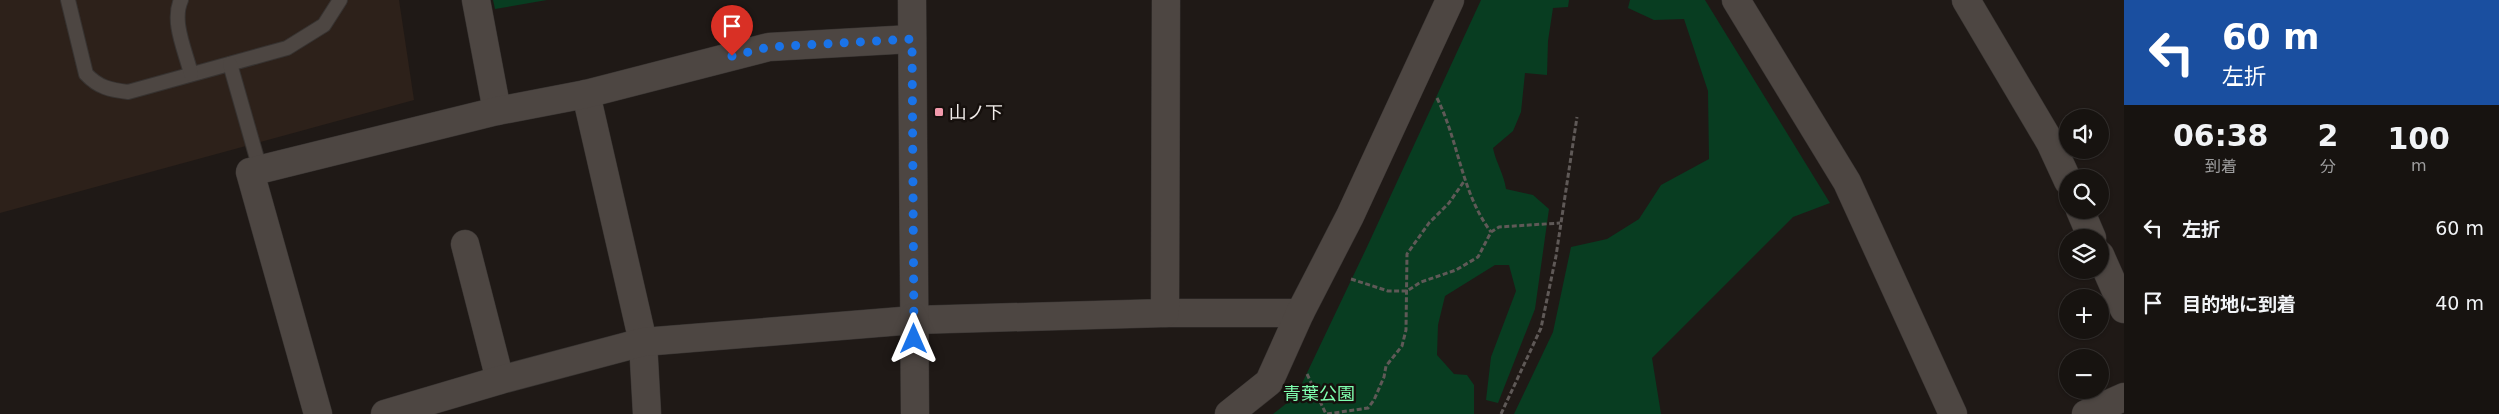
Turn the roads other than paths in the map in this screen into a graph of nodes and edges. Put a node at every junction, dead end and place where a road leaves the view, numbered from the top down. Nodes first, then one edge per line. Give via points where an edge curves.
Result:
1 (68, 0) edge
2 (181, 0) edge
3 (340, 0) edge
4 (476, 0) edge
5 (912, 0) edge
6 (1166, 0) edge
7 (1450, 0) edge
8 (1736, 0) edge
9 (1966, 0) edge
10 (912, 39) junction
11 (230, 64) junction
12 (191, 74) junction
13 (586, 94) junction
14 (497, 111) junction
15 (260, 169) junction
16 (2062, 169) edge
17 (465, 244) dead end
18 (2109, 275) edge
19 (2124, 309) edge
20 (1165, 313) junction
21 (914, 320) junction
22 (1294, 325) junction
23 (643, 342) junction
24 (500, 380) junction
25 (2124, 397) edge
26 (318, 414) edge
27 (385, 414) edge
28 (647, 414) edge
29 (915, 414) edge
30 (1228, 414) edge
31 (1953, 414) edge
32 (2086, 414) edge

1 - 12 lane via 86,74 95,83 128,92
2 - 12 lane via 178,24
3 - 11 lane via 324,24 287,48
4 - 14 street
5 - 10 street
6 - 20 street
7 - 22 street via 1350,216
8 - 31 street via 1847,182
9 - 16 street via 2050,142
10 - 13 street via 769,47
10 - 21 street
11 - 12 lane
11 - 15 lane
13 - 14 street
13 - 23 street
14 - 15 street
15 - 26 street via 250,172
17 - 24 street
18 - 19 street
20 - 21 street
20 - 22 street
21 - 23 street
21 - 29 street
22 - 30 street via 1270,382
23 - 24 street
23 - 28 street
24 - 27 street
25 - 32 street

